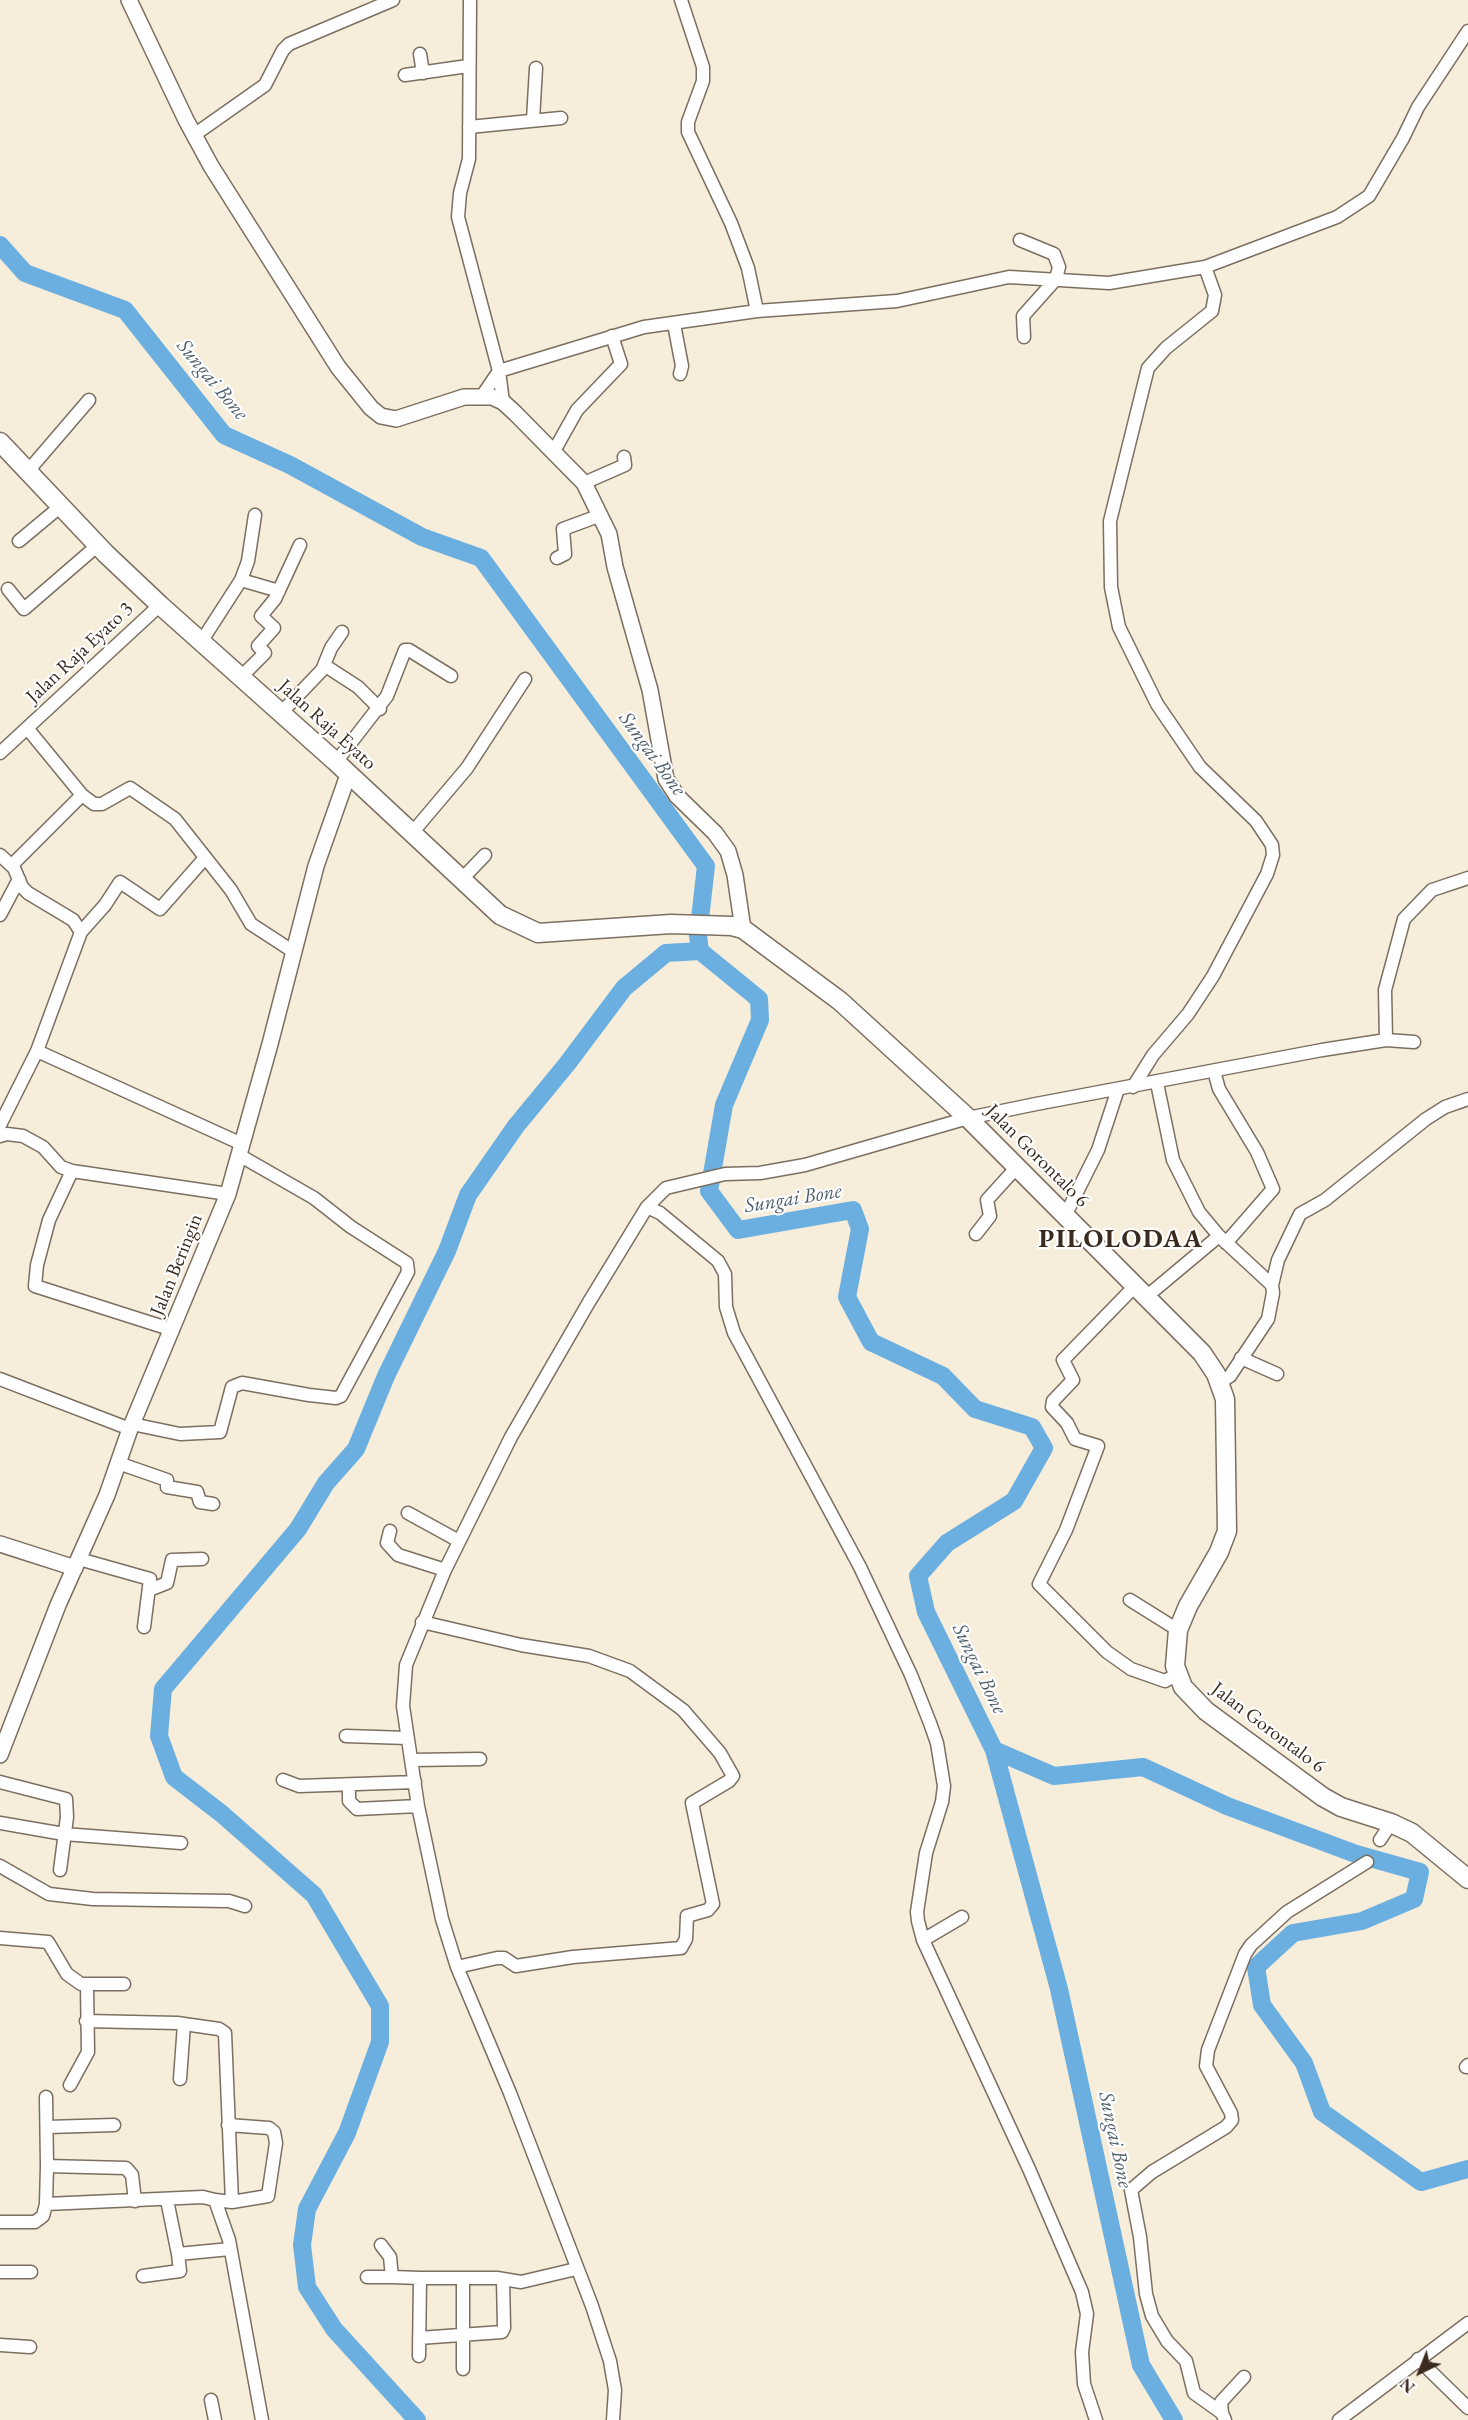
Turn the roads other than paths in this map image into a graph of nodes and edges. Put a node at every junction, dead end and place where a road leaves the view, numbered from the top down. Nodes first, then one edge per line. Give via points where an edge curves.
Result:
1 (129, 0) edge
2 (393, 0) edge
3 (470, 0) edge
4 (681, 0) edge
5 (1468, 31) edge
6 (420, 54) dead end
7 (468, 66) junction
8 (536, 68) dead end
9 (423, 73) junction
10 (405, 75) dead end
11 (561, 118) dead end
12 (533, 120) junction
13 (469, 127) junction
14 (194, 135) junction
15 (1020, 240) dead end
16 (1205, 267) junction
17 (1056, 279) junction
18 (757, 311) junction
19 (674, 324) junction
20 (612, 336) junction
21 (1024, 337) dead end
22 (499, 371) junction
23 (680, 374) dead end
24 (482, 396) junction
25 (89, 400) dead end
26 (503, 402) junction
27 (0, 442) edge
28 (554, 451) junction
29 (624, 457) dead end
30 (27, 471) junction
31 (584, 483) junction
32 (61, 506) junction
33 (601, 514) junction
34 (255, 515) dead end
35 (19, 541) dead end
36 (98, 545) junction
37 (300, 545) dead end
38 (557, 558) dead end
39 (241, 580) junction
40 (8, 589) dead end
41 (279, 591) junction
42 (160, 605) junction
43 (342, 632) dead end
44 (201, 642) junction
45 (324, 665) junction
46 (451, 676) dead end
47 (241, 677) junction
48 (525, 679) dead end
49 (380, 709) junction
50 (281, 713) junction
51 (27, 728) junction
52 (0, 753) edge
53 (342, 769) junction
54 (82, 795) junction
55 (412, 833) junction
56 (0, 855) edge
57 (484, 855) dead end
58 (204, 859) junction
59 (12, 866) junction
60 (1468, 878) edge
61 (19, 879) junction
62 (461, 880) junction
63 (0, 915) edge
64 (738, 927) junction
65 (81, 932) junction
66 (294, 952) junction
67 (1386, 1040) junction
68 (1414, 1042) dead end
69 (37, 1051) junction
70 (1214, 1071) junction
71 (1157, 1083) junction
72 (1132, 1087) junction
73 (1118, 1089) junction
74 (1468, 1099) edge
75 (968, 1118) junction
76 (0, 1125) edge
77 (0, 1136) edge
78 (241, 1150) junction
79 (1016, 1168) junction
80 (72, 1171) junction
81 (228, 1194) junction
82 (647, 1207) junction
83 (1065, 1216) junction
84 (975, 1234) dead end
85 (1222, 1239) junction
86 (1272, 1285) junction
87 (1141, 1292) junction
88 (173, 1330) junction
89 (1241, 1358) junction
90 (1277, 1374) dead end
91 (0, 1379) edge
92 (1219, 1383) junction
93 (131, 1427) junction
94 (118, 1463) junction
95 (213, 1504) dead end
96 (408, 1513) dead end
97 (390, 1531) dead end
98 (459, 1541) junction
99 (0, 1544) edge
100 (202, 1558) dead end
101 (77, 1564) junction
102 (445, 1570) junction
103 (149, 1590) junction
104 (1130, 1600) dead end
105 (422, 1622) junction
106 (144, 1628) dead end
107 (1178, 1630) junction
108 (1177, 1674) junction
109 (346, 1736) dead end
110 (407, 1738) junction
111 (0, 1755) edge
112 (480, 1759) dead end
113 (411, 1760) junction
114 (283, 1780) dead end
115 (0, 1782) edge
116 (414, 1782) junction
117 (348, 1785) junction
118 (418, 1806) junction
119 (0, 1823) edge
120 (1391, 1823) junction
121 (64, 1834) junction
122 (1380, 1840) dead end
123 (181, 1843) dead end
124 (1367, 1862) dead end
125 (0, 1866) edge
126 (60, 1870) dead end
127 (1468, 1879) edge
128 (245, 1906) dead end
129 (962, 1917) dead end
130 (0, 1938) edge
131 (923, 1940) junction
132 (457, 1967) junction
133 (124, 1984) dead end
134 (87, 1986) junction
135 (86, 2021) junction
136 (184, 2024) junction
137 (180, 2079) dead end
138 (70, 2085) dead end
139 (46, 2097) dead end
140 (114, 2125) dead end
141 (228, 2125) junction
142 (48, 2127) junction
143 (47, 2166) junction
144 (167, 2200) junction
145 (215, 2200) junction
146 (135, 2201) junction
147 (232, 2202) junction
148 (46, 2204) junction
149 (0, 2222) edge
150 (381, 2245) dead end
151 (230, 2249) junction
152 (178, 2254) junction
153 (576, 2269) junction
154 (0, 2272) edge
155 (31, 2272) dead end
156 (143, 2276) dead end
157 (367, 2277) dead end
158 (392, 2277) junction
159 (420, 2278) junction
160 (463, 2279) junction
161 (503, 2279) junction
162 (1468, 2323) edge
163 (462, 2335) junction
164 (419, 2338) junction
165 (0, 2345) edge
166 (30, 2347) dead end
167 (419, 2356) dead end
168 (1418, 2359) junction
169 (463, 2368) dead end
170 (1244, 2377) dead end
171 (211, 2400) dead end
172 (1468, 2408) edge
173 (1216, 2409) edge
174 (215, 2420) edge
175 (262, 2420) edge
176 (613, 2420) edge
177 (1096, 2420) edge
178 (1339, 2420) edge

1 - 14 street
2 - 14 street via 289,44 264,85
3 - 7 street
4 - 18 street via 703,67 703,81 688,132 748,268
5 - 16 street via 1418,107 1369,196 1337,216
6 - 9 street
7 - 9 street
7 - 13 street
8 - 12 street
9 - 10 street
11 - 12 street
12 - 13 street
13 - 22 street via 469,159 458,217
14 - 24 street via 294,300 349,383 371,408 381,416 396,419 464,397
15 - 17 street via 1054,254 1059,267
16 - 17 street via 1109,283
16 - 72 street via 1215,295 1212,311 1148,368 1110,521 1111,587 1119,627 1157,704 1200,767 1256,821 1272,844 1273,855 1267,874 1213,976
17 - 18 street via 1009,277 897,301
17 - 21 street via 1023,316
18 - 19 street
19 - 20 street
19 - 23 street
20 - 22 street
20 - 28 street via 621,364 577,410
22 - 24 street
22 - 26 street
24 - 26 street
25 - 30 street
26 - 28 street
27 - 30 main road, Jalan Raja Eyato
28 - 31 street
29 - 31 street via 625,465
30 - 32 main road, Jalan Raja Eyato
31 - 33 street
32 - 35 street
32 - 36 main road, Jalan Raja Eyato
33 - 38 street via 563,529 565,554
33 - 64 street via 650,690 666,779 728,851 735,875
34 - 39 street
36 - 40 street via 24,609
36 - 42 main road, Jalan Raja Eyato
37 - 41 street
39 - 41 street
39 - 44 street
41 - 47 street via 261,616 274,628 258,646 265,654
42 - 44 main road, Jalan Raja Eyato
42 - 51 street, Jalan Raja Eyato 3
43 - 45 street
44 - 47 main road, Jalan Raja Eyato
45 - 49 street via 358,687
45 - 50 street
46 - 49 street via 407,649
47 - 50 main road, Jalan Raja Eyato
48 - 55 street via 467,768
49 - 53 street
50 - 53 main road, Jalan Raja Eyato
51 - 52 street, Jalan Raja Eyato 3
51 - 54 street
53 - 55 main road, Jalan Raja Eyato
53 - 66 street, Jalan Beringin
54 - 58 street via 94,804 102,804 134,789 183,826
54 - 59 street
55 - 62 main road, Jalan Raja Eyato
56 - 59 street
57 - 62 street
58 - 65 street via 160,909 120,882
58 - 66 street via 231,890 251,924
59 - 61 street
60 - 67 street via 1432,890 1404,919 1385,990
61 - 63 street
61 - 65 street via 28,893 73,920
62 - 64 main road, Jalan Raja Eyato via 500,915 538,933 671,924
64 - 75 main road, Jalan Gorontalo 6 via 840,1001
65 - 69 street
66 - 78 street, Jalan Beringin
67 - 68 street
67 - 70 street
69 - 76 street
69 - 78 street
70 - 71 street
70 - 85 street via 1273,1189
71 - 72 street
71 - 85 street via 1173,1160 1199,1212
72 - 73 street
73 - 75 street
73 - 83 street via 1098,1150
74 - 86 street via 1425,1119 1325,1200 1298,1216 1278,1260
75 - 79 main road, Jalan Gorontalo 6
75 - 82 street via 805,1165 685,1183 660,1191
77 - 80 street via 23,1136 43,1147 61,1167
78 - 81 street, Jalan Beringin
78 - 93 street via 405,1262 408,1272 341,1396 309,1395 242,1383 232,1387 220,1432 180,1434
79 - 83 main road, Jalan Gorontalo 6
79 - 84 street via 987,1200 990,1216
80 - 81 street
80 - 88 street via 49,1220 36,1265 35,1286
81 - 88 street, Jalan Beringin
82 - 98 street via 511,1437
82 - 131 street via 660,1213 718,1261 725,1274 726,1307 734,1333 860,1567 919,1694 937,1743 944,1786 929,1838 917,1912
83 - 87 main road, Jalan Gorontalo 6
85 - 86 street
85 - 87 street
86 - 89 street via 1268,1319
87 - 92 main road, Jalan Gorontalo 6 via 1202,1353
87 - 108 street via 1063,1360 1073,1380 1052,1407 1075,1439 1098,1446 1066,1530 1039,1584 1107,1652 1131,1669 1165,1681
88 - 93 street, Jalan Beringin
89 - 90 street
89 - 92 street via 1230,1376
91 - 93 street
92 - 107 main road, Jalan Gorontalo 6 via 1225,1404 1227,1531
93 - 94 street, Jalan Beringin
94 - 95 street via 167,1480 167,1487 197,1492 200,1502
94 - 101 street, Jalan Beringin
96 - 98 street
97 - 102 street via 387,1543 398,1556
98 - 102 street
99 - 101 street
100 - 103 street via 172,1560 167,1583
101 - 103 street via 150,1578
101 - 111 street, Jalan Beringin
102 - 105 street
103 - 106 street
104 - 107 street
105 - 110 street via 404,1679
105 - 132 street via 589,1656 630,1671 683,1710 720,1753 733,1776 692,1803 713,1904 708,1910 687,1916 686,1939 681,1948 516,1966 497,1958
107 - 108 main road, Jalan Gorontalo 6
108 - 120 main road, Jalan Gorontalo 6 via 1192,1699 1323,1797
109 - 110 street
110 - 113 street
112 - 113 street
113 - 116 street
114 - 117 street via 299,1785
115 - 121 street via 66,1799
116 - 117 street
116 - 118 street
117 - 118 street via 349,1801 357,1809
118 - 132 street via 442,1920
119 - 121 street
120 - 122 street
120 - 127 main road, Jalan Gorontalo 6 via 1412,1833
121 - 123 street
121 - 126 street
124 - 173 street via 1287,1912 1251,1945 1208,2050 1206,2066 1232,2121 1152,2172 1131,2190 1152,2316 1186,2361 1194,2393
125 - 128 street via 49,1894 93,1899 229,1901
129 - 131 street
130 - 134 street via 48,1942 67,1974
131 - 177 street via 1082,2292 1087,2314 1083,2374
132 - 153 street via 510,2093
133 - 134 street
134 - 135 street
135 - 136 street
135 - 138 street via 88,2052
136 - 137 street
136 - 141 street via 219,2029 225,2034
139 - 142 street
140 - 142 street
141 - 147 street
141 - 147 street via 269,2128 276,2143 268,2196
142 - 143 street
143 - 146 street via 126,2168 132,2175
143 - 148 street
144 - 145 street
144 - 146 street
144 - 152 street
145 - 147 street
145 - 151 street
146 - 148 street
148 - 149 street via 43,2216 35,2222
150 - 158 street via 390,2257
151 - 152 street
151 - 175 street
152 - 156 street via 180,2271
153 - 161 street via 527,2282
153 - 176 street via 610,2361 615,2390
154 - 155 street
157 - 158 street
158 - 159 street
159 - 160 street
159 - 164 street
160 - 161 street
160 - 163 street
161 - 163 street via 503,2331
162 - 168 street
163 - 164 street
163 - 169 street
164 - 167 street
165 - 166 street
168 - 172 street
168 - 178 street
170 - 173 street
171 - 174 street

